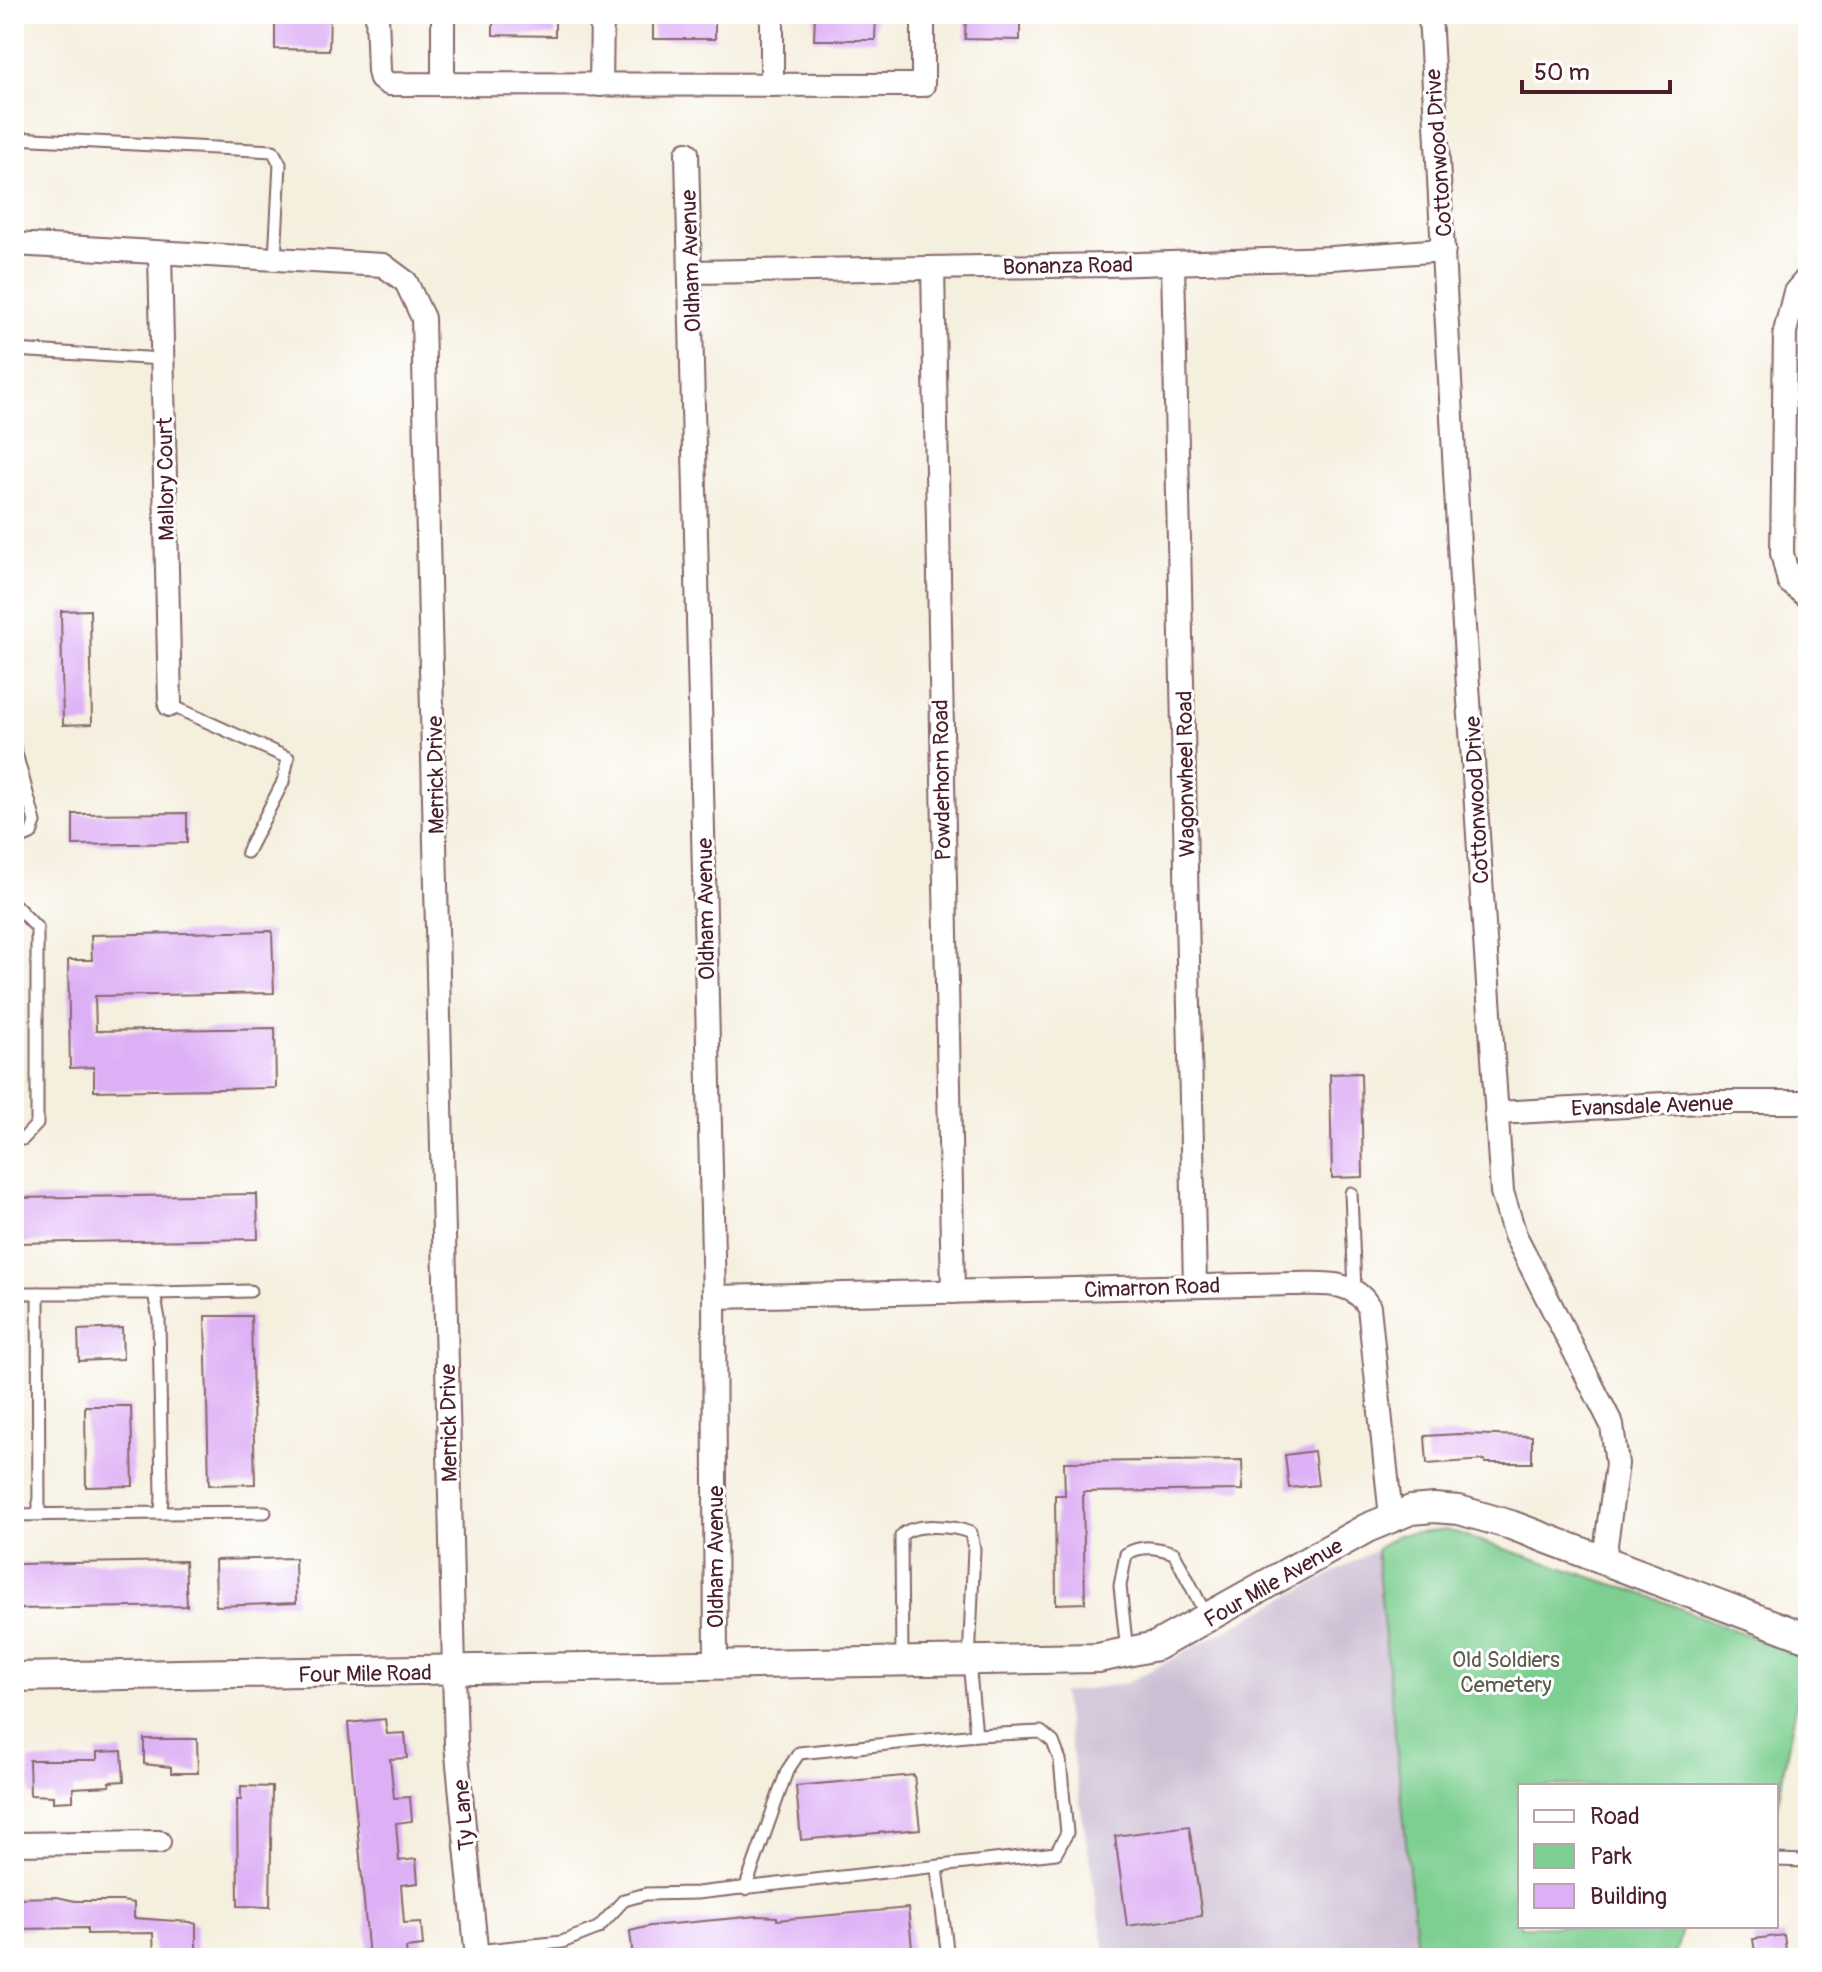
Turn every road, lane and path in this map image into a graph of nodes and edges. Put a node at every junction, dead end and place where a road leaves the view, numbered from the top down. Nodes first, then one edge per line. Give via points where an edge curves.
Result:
1 (377, 14) edge
2 (443, 14) edge
3 (602, 14) edge
4 (772, 14) edge
5 (923, 14) edge
6 (1430, 14) edge
7 (443, 83) junction
8 (601, 85) junction
9 (772, 85) junction
10 (14, 138) edge
11 (687, 153) dead end
12 (14, 244) edge
13 (1444, 250) junction
14 (160, 253) junction
15 (275, 259) junction
16 (1173, 263) junction
17 (933, 268) junction
18 (691, 272) junction
19 (1804, 280) edge
20 (14, 350) edge
21 (162, 359) junction
22 (1803, 594) edge
23 (170, 705) joint
24 (14, 746) edge
25 (14, 841) edge
26 (247, 852) dead end
27 (14, 904) edge
28 (1808, 1102) edge
29 (1496, 1113) junction
30 (14, 1139) edge
31 (1351, 1193) dead end
32 (1195, 1286) junction
33 (250, 1291) dead end
34 (1355, 1291) junction
35 (953, 1292) junction
36 (14, 1293) edge
37 (38, 1293) junction
38 (154, 1293) junction
39 (714, 1297) junction
40 (265, 1512) dead end
41 (39, 1513) junction
42 (161, 1513) junction
43 (14, 1515) edge
44 (1391, 1517) junction
45 (1604, 1559) junction
46 (1208, 1619) junction
47 (1808, 1637) edge
48 (1127, 1654) junction
49 (969, 1662) junction
50 (902, 1663) junction
51 (716, 1665) junction
52 (454, 1671) junction
53 (14, 1677) edge
54 (976, 1735) junction
55 (159, 1842) dead end
56 (14, 1844) edge
57 (1778, 1860) edge
58 (1808, 1861) edge
59 (937, 1868) junction
60 (745, 1889) junction
61 (526, 1952) edge
62 (476, 1954) edge
63 (948, 1958) edge

1 - 7 street via 381,79 389,84
2 - 7 street
3 - 8 street
4 - 9 street
5 - 9 street via 923,85
6 - 13 street, Cottonwood Drive
7 - 8 street
8 - 9 street
10 - 15 lane via 273,151 280,164
11 - 18 street, Oldham Avenue
12 - 14 street, Merrick Drive
13 - 16 street, Bonanza Road
13 - 29 street, Cottonwood Drive
14 - 15 street, Merrick Drive
14 - 21 street, Mallory Court
15 - 52 street, Merrick Drive via 383,265 406,282 423,318
16 - 17 street, Bonanza Road
16 - 32 street, Wagonwheel Road
17 - 18 street, Bonanza Road
17 - 35 street, Powderhorn Road
18 - 39 street, Oldham Avenue
19 - 22 street via 1787,315 1783,349 1782,553 1789,582
20 - 21 lane
21 - 23 street, Mallory Court
23 - 26 lane via 288,758 283,782
24 - 25 lane via 35,822 31,834
27 - 30 lane via 37,928 37,1124 23,1139
28 - 29 street, Evansdale Avenue
29 - 45 street, Cottonwood Drive via 1507,1214 1612,1425 1617,1464
31 - 34 lane
32 - 34 street, Cimarron Road via 1333,1284
32 - 35 street, Cimarron Road
33 - 38 lane
34 - 44 street via 1369,1307 1372,1321
35 - 39 street, Cimarron Road
36 - 37 lane
37 - 38 lane
37 - 41 lane
38 - 42 lane via 159,1319
39 - 51 street, Oldham Avenue
40 - 42 lane
41 - 42 lane
41 - 43 lane
44 - 45 street, Four Mile Avenue via 1434,1508 1459,1510
44 - 46 street, Four Mile Avenue
45 - 47 street, Four Mile Avenue
46 - 48 street, Four Mile Avenue via 1156,1646
46 - 48 lane via 1174,1553 1137,1548 1126,1554 1120,1586
48 - 49 street, Four Mile Avenue
49 - 50 street, Four Mile Avenue
49 - 50 lane via 971,1533 914,1528 901,1536
49 - 54 lane
50 - 51 street, Four Mile Avenue
51 - 52 street, Four Mile Road
52 - 53 street, Four Mile Road
52 - 62 street, Ty Lane
54 - 59 lane via 1041,1732 1053,1742 1060,1760 1067,1833 1056,1853
54 - 60 lane via 799,1753 787,1771
55 - 56 street
57 - 58 lane
59 - 60 lane
59 - 63 lane
60 - 61 lane via 624,1900 598,1928
61 - 62 lane

